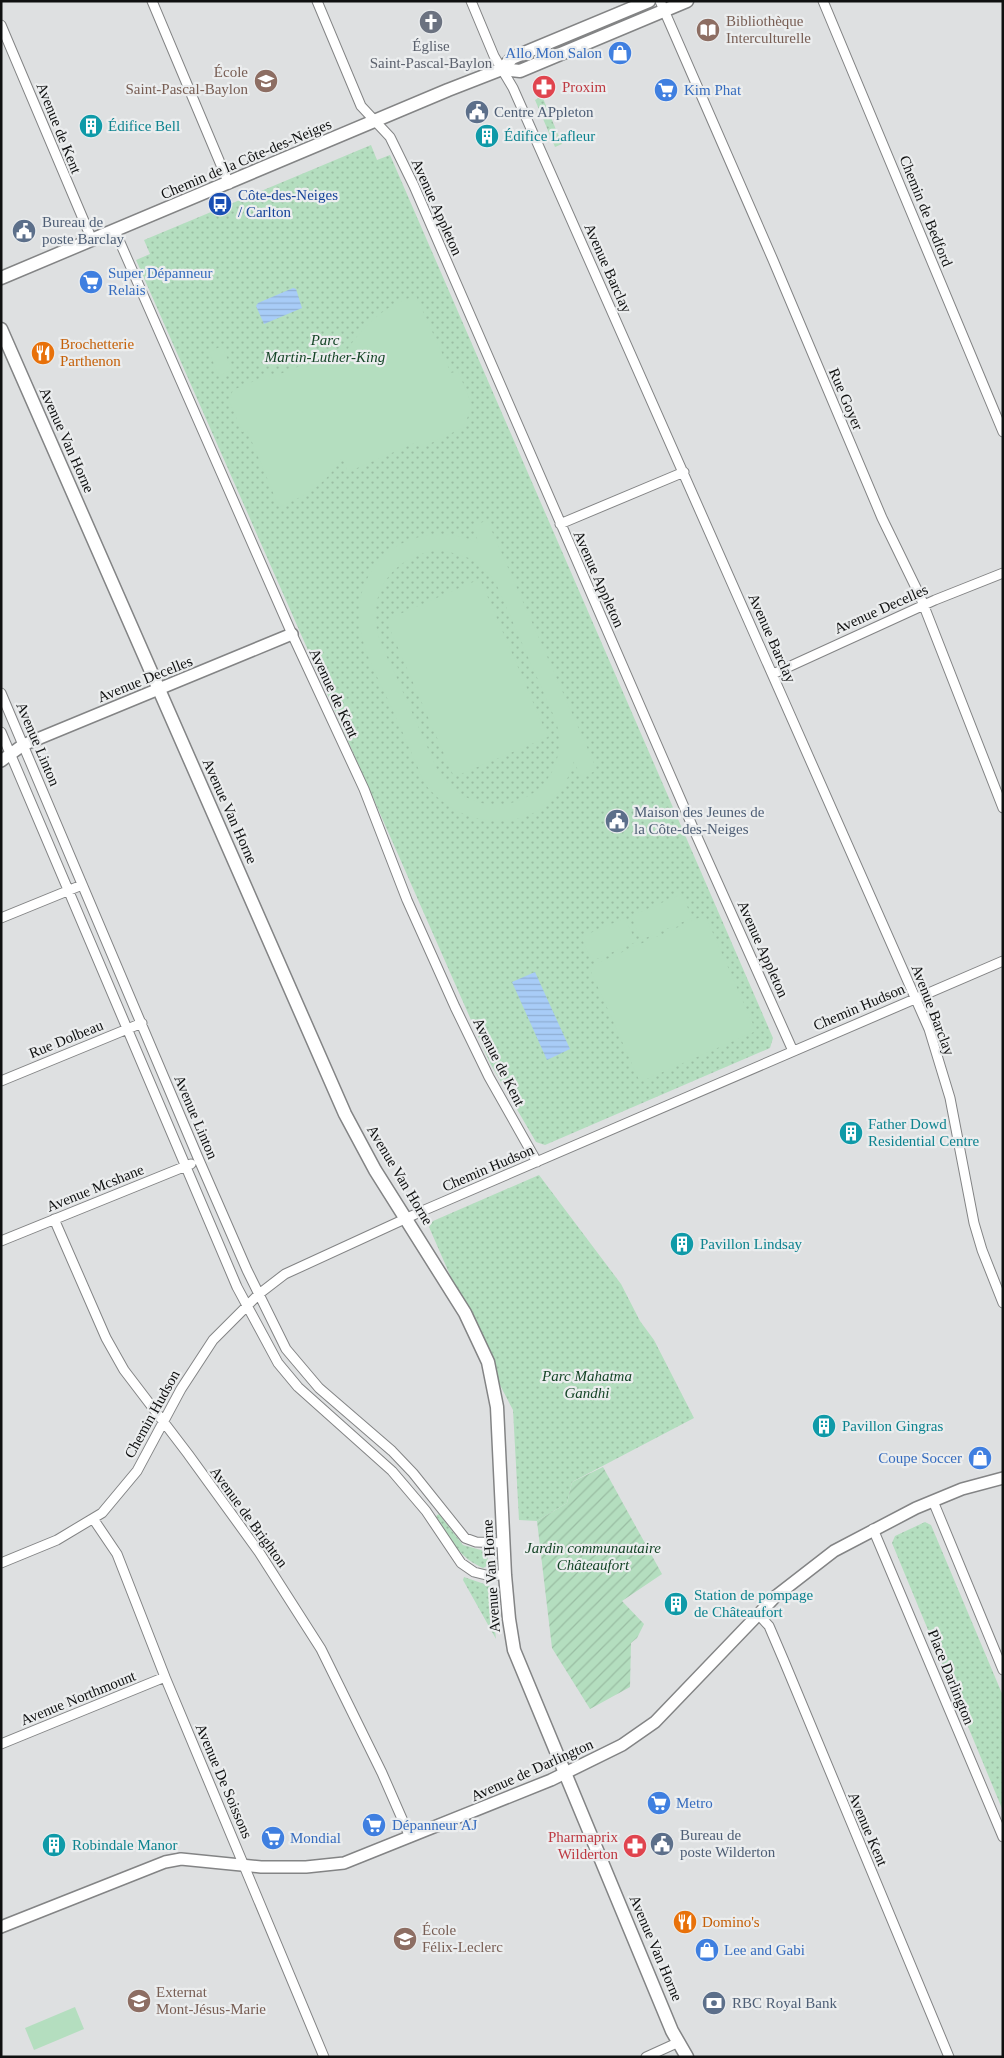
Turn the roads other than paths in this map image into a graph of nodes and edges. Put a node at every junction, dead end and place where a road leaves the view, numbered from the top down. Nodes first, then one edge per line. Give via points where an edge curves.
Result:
1 (152, 1) edge
2 (317, 1) edge
3 (471, 1) edge
4 (648, 1) edge
5 (687, 1) edge
6 (823, 1) edge
7 (662, 6) edge
8 (1, 25) edge
9 (502, 70) junction
10 (375, 122) junction
11 (229, 184) junction
12 (115, 231) junction
13 (92, 240) junction
14 (1, 278) edge
15 (1, 329) edge
16 (1003, 432) edge
17 (684, 472) junction
18 (560, 524) junction
19 (1003, 572) edge
20 (924, 605) junction
21 (292, 634) junction
22 (773, 674) junction
23 (159, 690) junction
24 (1, 692) edge
25 (1, 732) edge
26 (23, 745) junction
27 (6, 752) edge
28 (1, 761) edge
29 (1003, 808) edge
30 (82, 885) junction
31 (68, 891) junction
32 (1, 918) edge
33 (1003, 961) edge
34 (916, 998) junction
35 (142, 1023) junction
36 (126, 1029) junction
37 (793, 1051) junction
38 (1, 1080) edge
39 (199, 1160) junction
40 (537, 1162) junction
41 (187, 1165) junction
42 (54, 1219) junction
43 (406, 1219) junction
44 (1, 1241) edge
45 (258, 1294) junction
46 (1003, 1302) edge
47 (246, 1306) junction
48 (164, 1423) junction
49 (1003, 1478) edge
50 (933, 1501) junction
51 (438, 1503) junction
52 (426, 1511) junction
53 (94, 1520) junction
54 (874, 1529) junction
55 (503, 1543) junction
56 (1, 1563) edge
57 (505, 1575) junction
58 (758, 1614) junction
59 (1003, 1670) edge
60 (164, 1677) junction
61 (1, 1744) edge
62 (566, 1774) junction
63 (410, 1837) junction
64 (1003, 1837) edge
65 (245, 1865) junction
66 (1, 1927) edge
67 (679, 2042) junction
68 (324, 2057) edge
69 (646, 2057) edge
70 (687, 2057) edge
71 (949, 2057) edge

1 - 11 street
2 - 10 street, Avenue Appleton via 361,106
3 - 9 street, Avenue Barclay
4 - 9 main road, Chemin de la Côte-des-Neiges via 512,58
5 - 7 main road, Chemin de la Côte-des-Neiges
6 - 16 street, Chemin de Bedford
7 - 9 main road, Chemin de la Côte-des-Neiges via 520,71
7 - 20 street, Rue Goyer via 882,518
8 - 13 street, Avenue de Kent
9 - 10 main road, Chemin de la Côte-des-Neiges
9 - 17 street, Avenue Barclay via 513,88
10 - 11 main road, Chemin de la Côte-des-Neiges
10 - 18 street, Avenue Appleton via 390,138 414,186
11 - 12 main road, Chemin de la Côte-des-Neiges
12 - 13 main road, Chemin de la Côte-des-Neiges
12 - 21 street, Avenue de Kent
13 - 14 main road, Chemin de la Côte-des-Neiges
15 - 23 main road, Avenue Van Horne
17 - 18 street
17 - 22 street, Avenue Barclay
18 - 37 street, Avenue Appleton
19 - 20 street, Avenue Decelles
20 - 22 street, Avenue Decelles
20 - 29 street, Rue Goyer
21 - 23 street, Avenue Decelles
21 - 40 street, Avenue de Kent via 364,789 407,900 456,1007 489,1077
22 - 34 street, Avenue Barclay
23 - 26 street, Avenue Decelles
23 - 43 main road, Avenue Van Horne via 345,1114
24 - 26 street, Avenue Linton
25 - 27 street, Avenue Linton
26 - 27 street, Avenue Decelles
26 - 30 street, Avenue Linton
27 - 28 street, Avenue Decelles
27 - 31 street, Avenue Linton
30 - 31 street
30 - 35 street, Avenue Linton
31 - 32 street
31 - 36 street, Avenue Linton
33 - 34 street, Chemin Hudson
34 - 37 street, Chemin Hudson
34 - 46 street, Avenue Barclay via 950,1098 974,1223
35 - 36 street, Rue Dolbeau
35 - 39 street, Avenue Linton
36 - 38 street, Rue Dolbeau
36 - 41 street, Avenue Linton
37 - 40 street, Chemin Hudson
39 - 41 street, Avenue Mcshane
39 - 45 street, Avenue Linton
40 - 43 street, Chemin Hudson
41 - 42 street, Avenue Mcshane
41 - 47 street, Avenue Linton
42 - 44 street, Avenue Mcshane
42 - 48 street, Avenue de Brighton via 106,1338 124,1370
43 - 45 street, Chemin Hudson via 298,1268
43 - 55 main road, Avenue Van Horne via 466,1313 488,1362 498,1421
45 - 47 street, Chemin Hudson
45 - 51 street, Avenue Linton via 286,1349 303,1371 330,1399 392,1451
47 - 48 street, Chemin Hudson via 213,1340 198,1361
47 - 52 street, Avenue Linton via 278,1363 298,1388 378,1457
48 - 53 street, Chemin Hudson via 136,1471
48 - 63 street, Avenue de Brighton via 254,1544 321,1650
49 - 50 street, Avenue de Darlington
50 - 54 street, Avenue de Darlington
50 - 59 street
51 - 52 street
51 - 55 street, Avenue Linton via 465,1538 476,1542
52 - 57 street, Avenue Linton via 461,1563 474,1572
53 - 56 street, Chemin Hudson via 57,1540
53 - 60 street, Avenue De Soissons via 116,1554
54 - 58 street, Avenue de Darlington via 821,1560
54 - 64 street, Place Darlington
55 - 57 main road, Avenue Van Horne
57 - 62 main road, Avenue Van Horne via 514,1650
58 - 62 street, Avenue de Darlington via 655,1722 622,1745
58 - 71 street, Avenue Kent via 769,1626
60 - 61 street, Avenue Northmount
60 - 65 street, Avenue De Soissons
62 - 63 street, Avenue de Darlington
62 - 67 main road, Avenue Van Horne
63 - 65 street, Avenue de Darlington via 344,1863 324,1866
65 - 66 street, Avenue de Darlington via 181,1859 165,1862
65 - 68 street, Avenue De Soissons
67 - 69 street
67 - 70 main road, Avenue Van Horne

